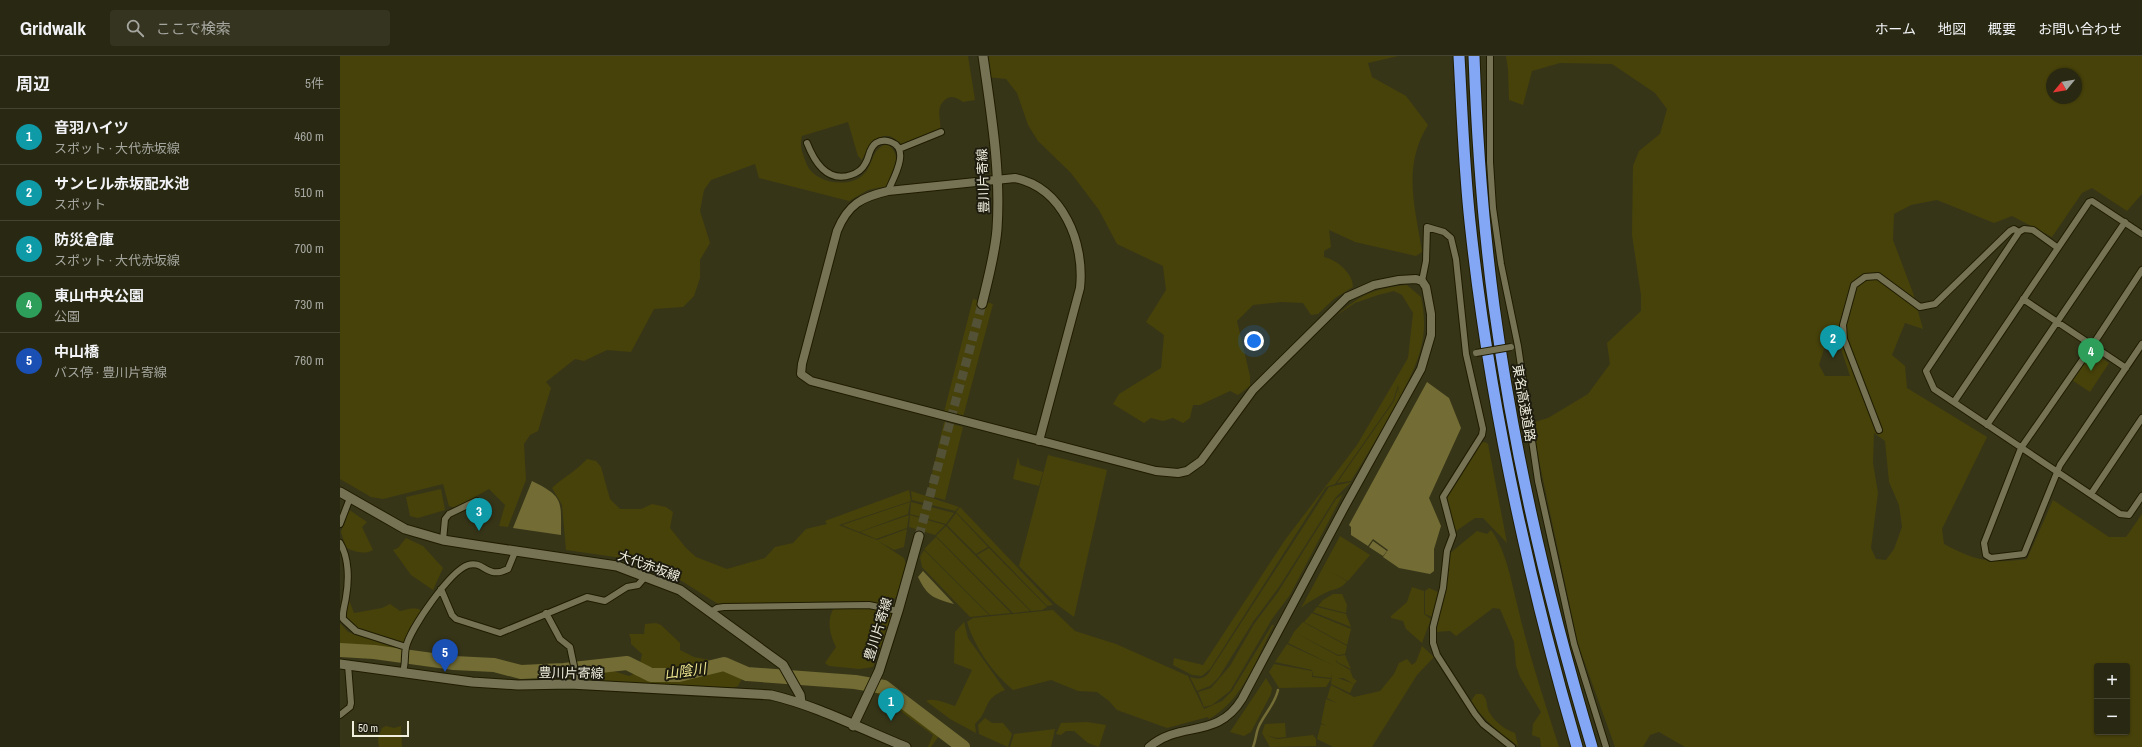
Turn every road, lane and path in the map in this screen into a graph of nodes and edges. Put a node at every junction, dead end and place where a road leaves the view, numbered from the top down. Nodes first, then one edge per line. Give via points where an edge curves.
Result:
1 (983, 56) edge
2 (1459, 56) edge
3 (1474, 56) edge
4 (1490, 56) edge
5 (940, 132) dead end
6 (806, 143) dead end
7 (899, 149) junction
8 (997, 178) junction
9 (888, 191) junction
10 (2125, 222) junction
11 (2019, 232) junction
12 (2142, 234) edge
13 (2058, 248) junction
14 (2142, 270) edge
15 (1422, 282) junction
16 (2023, 300) junction
17 (982, 304) tunnel mouth
18 (2056, 322) junction
19 (2142, 344) edge
20 (1518, 346) junction
21 (2092, 346) junction
22 (1466, 354) junction
23 (2126, 368) junction
24 (1954, 402) junction
25 (2142, 418) edge
26 (1987, 425) junction
27 (1879, 430) dead end
28 (1039, 441) junction
29 (2021, 448) junction
30 (2058, 471) junction
31 (340, 492) edge
32 (2091, 494) junction
33 (2142, 496) edge
34 (350, 498) junction
35 (476, 501) dead end
36 (340, 524) edge
37 (919, 536) tunnel mouth
38 (443, 540) junction
39 (340, 543) edge
40 (515, 552) junction
41 (645, 577) junction
42 (441, 589) junction
43 (898, 611) junction
44 (711, 612) junction
45 (546, 613) junction
46 (406, 648) junction
47 (344, 664) edge
48 (403, 671) junction
49 (578, 685) junction
50 (801, 699) junction
51 (340, 715) edge
52 (853, 726) junction
53 (906, 747) edge
54 (1149, 747) edge
55 (1512, 747) edge
56 (1577, 747) edge
57 (1592, 747) edge
58 (1606, 747) edge

1 - 8 main road, 豊川片寄線 via 995,141
2 - 56 highway, 東名高速道路 via 1470,221 1495,397 1529,567
3 - 57 highway, 東名高速道路 via 1484,219 1508,394 1542,563 1562,647
4 - 20 street via 1489,131 1493,208 1501,264
5 - 7 street
6 - 7 street via 817,164 835,177 858,172 866,164 871,148 878,142 894,142
7 - 9 street via 901,156
8 - 9 street
8 - 17 main road, 豊川片寄線 via 997,230
8 - 28 street via 1025,180 1043,190 1066,217 1080,251 1080,288
9 - 28 street via 861,199 843,218 801,374 811,381
10 - 12 street
10 - 13 street via 2092,200
10 - 18 street
11 - 13 street via 2024,229 2033,230
11 - 24 street via 1926,370 1934,389
11 - 27 street via 2014,229 2010,231 1935,304 1920,307 1878,276 1865,277 1854,285 1843,325 1844,339
13 - 16 street
14 - 21 street
15 - 22 street via 1426,261 1427,227 1444,232 1451,238 1456,259
15 - 28 street via 1416,279 1374,285 1347,297 1253,390 1208,454 1187,471 1167,474 1156,472
15 - 54 street via 1429,293 1431,335 1421,369 1242,699 1233,712 1220,722 1170,734
16 - 18 street
16 - 24 street
18 - 21 street
18 - 26 street
19 - 23 street
20 - 22 street, bridge
20 - 58 street via 1538,481 1574,644
21 - 23 street
21 - 29 street
22 - 55 street via 1483,429 1482,435 1443,497 1453,535 1446,555 1444,588 1433,627 1433,643 1437,654 1475,714 1483,724
23 - 30 street
24 - 26 street
25 - 32 street
26 - 29 street
29 - 30 street
29 - 30 street via 1984,543 1984,552 1991,558 2024,554
30 - 32 street
31 - 34 main road, 大代赤坂線
32 - 33 street via 2124,515 2132,511
34 - 36 street
34 - 38 main road, 大代赤坂線 via 405,530
35 - 38 street via 449,514 445,519
37 - 43 main road, 豊川片寄線
38 - 40 main road, 大代赤坂線
39 - 46 street via 347,558 343,619 356,631
40 - 41 main road, 大代赤坂線 via 617,566
40 - 42 street via 508,569 500,573 493,573 475,564 468,565
41 - 44 main road, 大代赤坂線 via 680,590
41 - 45 street via 638,585 627,587 605,601 587,597
42 - 45 street via 456,619 496,632 505,631
42 - 46 street via 413,632
43 - 44 street via 869,605 724,607
43 - 52 main road, 豊川片寄線 via 879,671
44 - 50 main road, 大代赤坂線 via 783,665
45 - 49 street via 560,640 570,648
46 - 48 street
47 - 48 main road, 豊川片寄線
47 - 51 street via 351,703
48 - 49 main road, 豊川片寄線 via 480,682
49 - 50 main road, 豊川片寄線 via 730,691
50 - 52 main road
52 - 53 main road

